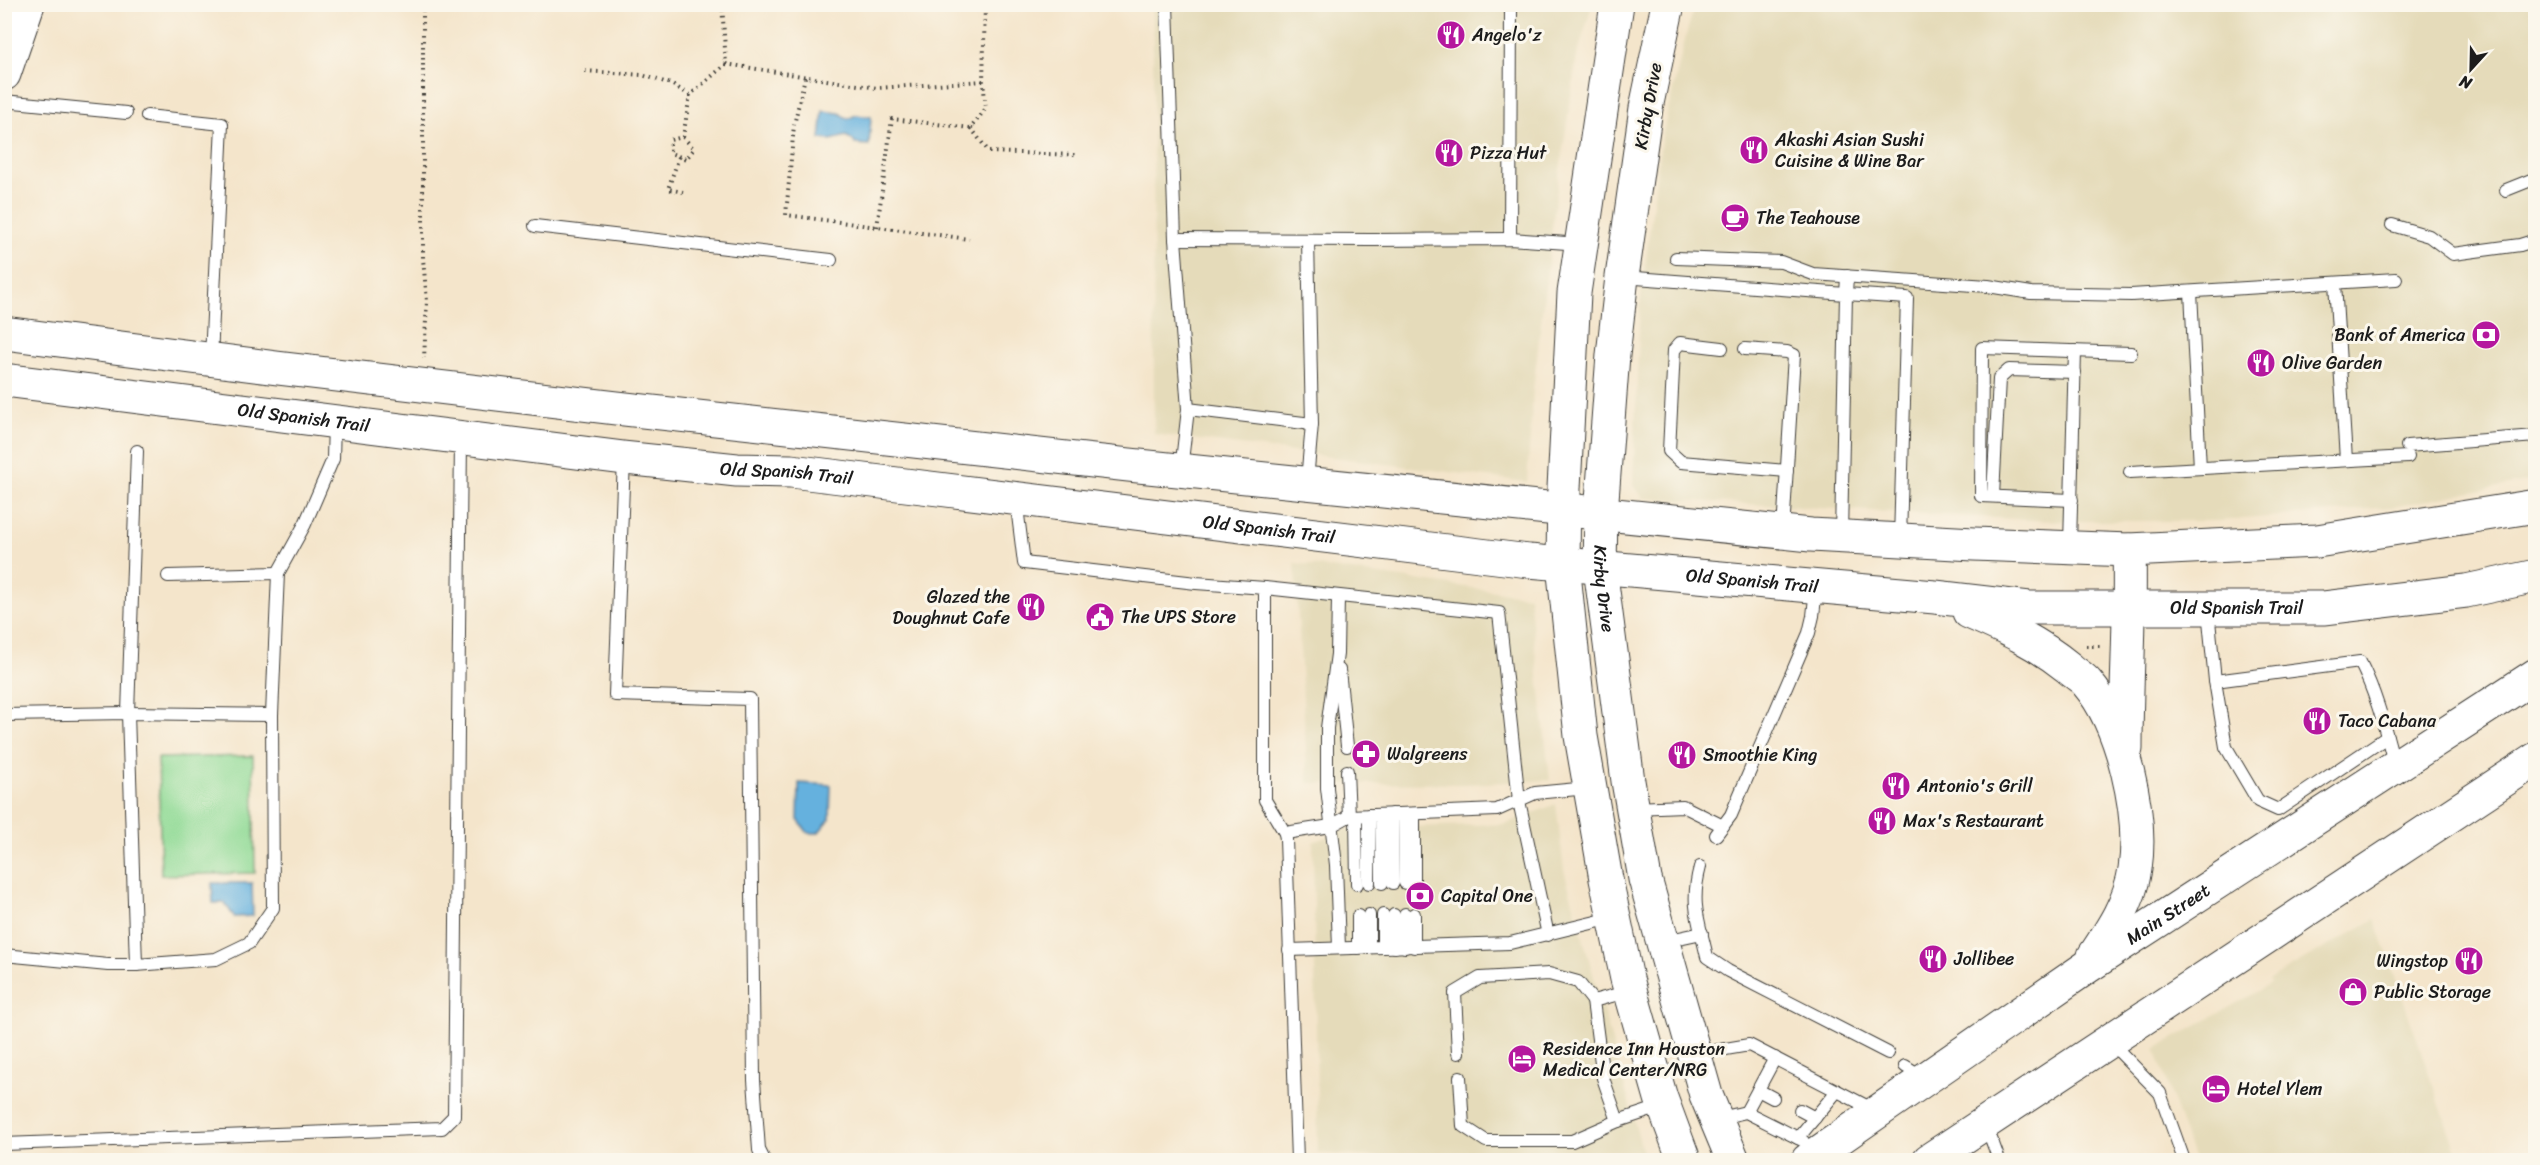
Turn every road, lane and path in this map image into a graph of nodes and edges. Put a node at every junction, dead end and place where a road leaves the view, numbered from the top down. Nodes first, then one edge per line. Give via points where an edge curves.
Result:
1 (28, 4) edge
2 (423, 4) edge
3 (722, 4) edge
4 (1167, 4) edge
5 (1511, 4) edge
6 (1668, 4) edge
7 (985, 6) dead end
8 (1613, 6) edge
9 (726, 64) junction
10 (585, 71) dead end
11 (4, 74) edge
12 (805, 77) junction
13 (983, 81) junction
14 (690, 95) junction
15 (4, 101) edge
16 (126, 113) dead end
17 (147, 116) dead end
18 (971, 128) junction
19 (683, 137) junction
20 (1076, 155) dead end
21 (679, 157) junction
22 (2535, 178) edge
23 (2506, 190) dead end
24 (683, 192) dead end
25 (2392, 225) dead end
26 (535, 226) dead end
27 (877, 227) junction
28 (1510, 238) junction
29 (969, 239) dead end
30 (1175, 239) junction
31 (1308, 240) junction
32 (2535, 240) edge
33 (1582, 244) junction
34 (1676, 258) dead end
35 (831, 260) dead end
36 (1847, 276) junction
37 (1622, 277) junction
38 (2396, 279) dead end
39 (2335, 283) junction
40 (2191, 292) junction
41 (1846, 294) junction
42 (4, 333) edge
43 (1722, 348) dead end
44 (1745, 348) dead end
45 (2075, 351) junction
46 (2131, 353) dead end
47 (211, 360) junction
48 (277, 368) junction
49 (2075, 372) junction
50 (4, 380) edge
51 (421, 386) junction
52 (1188, 408) junction
53 (626, 409) junction
54 (276, 414) junction
55 (334, 422) junction
56 (1312, 424) junction
57 (793, 427) junction
58 (2535, 436) edge
59 (461, 437) junction
60 (137, 452) dead end
61 (1018, 453) junction
62 (624, 458) junction
63 (2346, 460) junction
64 (2200, 468) junction
65 (1181, 470) junction
66 (791, 471) junction
67 (1787, 471) junction
68 (2130, 472) dead end
69 (1306, 482) junction
70 (1993, 496) junction
71 (1016, 498) junction
72 (2072, 500) junction
73 (2535, 506) edge
74 (1564, 509) junction
75 (1601, 513) junction
76 (1783, 532) junction
77 (1300, 534) junction
78 (1841, 537) junction
79 (1900, 540) junction
80 (2070, 548) junction
81 (2129, 550) junction
82 (1563, 564) junction
83 (1600, 568) junction
84 (278, 573) junction
85 (168, 576) dead end
86 (2535, 576) edge
87 (1816, 587) junction
88 (1265, 588) junction
89 (1338, 597) junction
90 (1935, 597) junction
91 (2208, 609) junction
92 (2131, 610) junction
93 (2084, 646) dead end
94 (2105, 646) dead end
95 (1337, 654) junction
96 (2535, 675) edge
97 (2215, 681) junction
98 (128, 713) junction
99 (4, 715) edge
100 (272, 715) junction
101 (1347, 746) dead end
102 (2391, 752) junction
103 (2535, 759) edge
104 (2126, 761) junction
105 (1347, 771) dead end
106 (1589, 788) junction
107 (1519, 801) junction
108 (1633, 808) junction
109 (1392, 814) junction
110 (1352, 816) junction
111 (1331, 826) junction
112 (1284, 833) junction
113 (1700, 867) dead end
114 (1653, 910) junction
115 (1363, 916) dead end
116 (1615, 918) junction
117 (1702, 933) junction
118 (1548, 935) junction
119 (1662, 942) junction
120 (1399, 947) junction
121 (1339, 948) junction
122 (1364, 948) junction
123 (1289, 950) junction
124 (4, 955) edge
125 (136, 965) junction
126 (2087, 967) junction
127 (1631, 991) junction
128 (1593, 1001) junction
129 (2109, 1041) junction
130 (1458, 1053) dead end
131 (1888, 1053) dead end
132 (1694, 1054) junction
133 (1775, 1058) junction
134 (1460, 1077) dead end
135 (1758, 1090) junction
136 (1838, 1091) junction
137 (1773, 1098) dead end
138 (1664, 1106) junction
139 (1800, 1110) dead end
140 (1878, 1112) junction
141 (1731, 1115) junction
142 (1815, 1118) junction
143 (1618, 1121) junction
144 (1986, 1123) junction
145 (4, 1144) edge
146 (1809, 1150) edge
147 (764, 1161) edge
148 (1297, 1161) edge
149 (1684, 1161) edge
150 (1733, 1161) edge
151 (1929, 1161) edge
152 (1999, 1161) edge
153 (2184, 1161) edge

1 - 11 main road
2 - 51 path via 423,259 427,301
3 - 9 path
4 - 30 lane
5 - 28 lane
6 - 37 main road, Kirby Drive via 1646,108
7 - 13 path
8 - 33 main road, Kirby Drive
9 - 12 path
9 - 14 path
10 - 14 path via 642,75
12 - 13 path via 877,88
12 - 27 path via 794,125 786,215
13 - 18 path via 986,108
14 - 19 path
15 - 16 lane
17 - 47 lane via 222,124
18 - 20 path via 989,152
18 - 27 path via 892,119
19 - 21 path via 670,140 670,153
19 - 21 path via 694,149 686,159
21 - 24 path via 668,189
22 - 23 lane
25 - 32 lane via 2429,236 2453,254
26 - 35 lane
27 - 29 path
28 - 31 lane
28 - 33 lane
30 - 31 lane
30 - 52 lane
31 - 56 lane
33 - 74 main road, Kirby Drive via 1574,293
34 - 36 lane via 1781,262 1813,274
36 - 40 lane via 1988,286 2031,293 2131,296
36 - 41 lane
37 - 41 lane
37 - 75 main road, Kirby Drive
38 - 39 lane
39 - 40 lane
39 - 63 lane
40 - 64 lane
41 - 78 lane
41 - 79 lane via 1907,298
42 - 47 main road
43 - 67 lane via 1680,343 1674,350 1669,451 1681,462
44 - 67 lane via 1794,355
45 - 46 lane
45 - 49 lane
45 - 70 lane via 1982,348 1981,496
47 - 48 main road
48 - 51 main road
48 - 54 main road
49 - 70 lane via 2009,370 1999,379
49 - 72 lane
50 - 54 main road, Old Spanish Trail
51 - 53 main road
52 - 56 lane
52 - 65 lane
53 - 57 main road
53 - 62 main road
54 - 55 main road, Old Spanish Trail
55 - 59 main road, Old Spanish Trail
55 - 84 lane via 333,459 305,524
56 - 69 lane
57 - 61 main road
57 - 66 main road
58 - 63 lane
59 - 62 main road, Old Spanish Trail
59 - 145 lane via 454,1116 442,1128
60 - 98 lane
61 - 65 main road
61 - 71 main road
62 - 66 main road, Old Spanish Trail via 736,470
62 - 147 lane via 615,695 750,699 754,1080 759,1150
63 - 64 lane
64 - 68 lane
65 - 69 main road
66 - 71 main road, Old Spanish Trail
67 - 76 lane
69 - 74 main road
69 - 77 main road
70 - 72 lane
71 - 77 main road, Old Spanish Trail
71 - 88 lane via 1024,563
72 - 80 lane
73 - 81 main road via 2317,541
74 - 75 main road
74 - 82 main road, Kirby Drive
75 - 76 main road
75 - 83 main road, Kirby Drive
76 - 78 main road
77 - 82 main road, Old Spanish Trail
78 - 79 main road
79 - 80 main road
80 - 81 main road
81 - 92 main road
82 - 83 main road, Old Spanish Trail
82 - 106 main road, Kirby Drive
83 - 87 main road, Old Spanish Trail
83 - 108 main road, Kirby Drive
84 - 85 lane
84 - 100 lane
86 - 91 main road, Old Spanish Trail via 2466,591 2324,608
87 - 90 main road, Old Spanish Trail
87 - 108 lane via 1809,633 1731,815 1719,830 1683,806
88 - 89 lane
88 - 112 lane via 1265,800
89 - 95 lane
89 - 107 lane via 1499,613
90 - 92 main road, Old Spanish Trail via 2029,608
90 - 104 main road via 2017,632 2086,682 2107,716
91 - 92 main road, Old Spanish Trail
91 - 97 lane
92 - 104 main road
93 - 94 path
95 - 101 lane
95 - 111 lane via 1327,729
96 - 102 main road, Main Street
97 - 102 lane via 2360,662 2373,688
97 - 102 lane via 2226,747 2258,801 2278,810
98 - 99 lane
98 - 100 lane
98 - 125 lane
100 - 125 lane via 273,908 249,943 216,959
102 - 126 main road, Main Street
103 - 129 main road
104 - 126 main road via 2136,806 2135,869 2121,914
105 - 110 lane
106 - 107 lane via 1535,793
106 - 116 main road, Kirby Drive
107 - 109 lane via 1497,810
107 - 118 lane
108 - 114 main road, Kirby Drive
109 - 109 lane via 1399,883
109 - 110 lane
109 - 110 lane via 1363,883
110 - 111 lane
111 - 112 lane
111 - 121 lane
112 - 123 lane
113 - 117 lane via 1694,904
114 - 116 main road
114 - 119 main road, Kirby Drive
115 - 122 lane
116 - 118 lane
116 - 127 main road, Kirby Drive
117 - 119 lane
117 - 131 lane via 1707,957 1728,971
118 - 120 lane via 1510,943
119 - 132 main road, Kirby Drive
120 - 120 lane via 1399,915
120 - 122 lane
121 - 122 lane
121 - 123 lane
123 - 148 lane
124 - 125 lane
126 - 140 main road, Main Street via 1915,1072
127 - 128 lane
127 - 138 main road, Kirby Drive
128 - 130 lane via 1578,982 1549,974 1480,978 1450,993
128 - 143 lane via 1603,1078
129 - 144 main road
129 - 153 lane via 2160,1093
132 - 133 lane via 1749,1045
132 - 141 main road, Kirby Drive via 1706,1095
133 - 135 lane
133 - 136 lane
134 - 143 lane via 1457,1126 1486,1141 1572,1141
135 - 137 lane
135 - 141 lane
136 - 140 lane
136 - 142 lane
138 - 143 lane
138 - 149 main road, Kirby Drive
139 - 142 lane
140 - 146 main road, Main Street
141 - 146 lane
141 - 150 main road, Kirby Drive
142 - 146 lane
144 - 151 main road
144 - 152 lane

